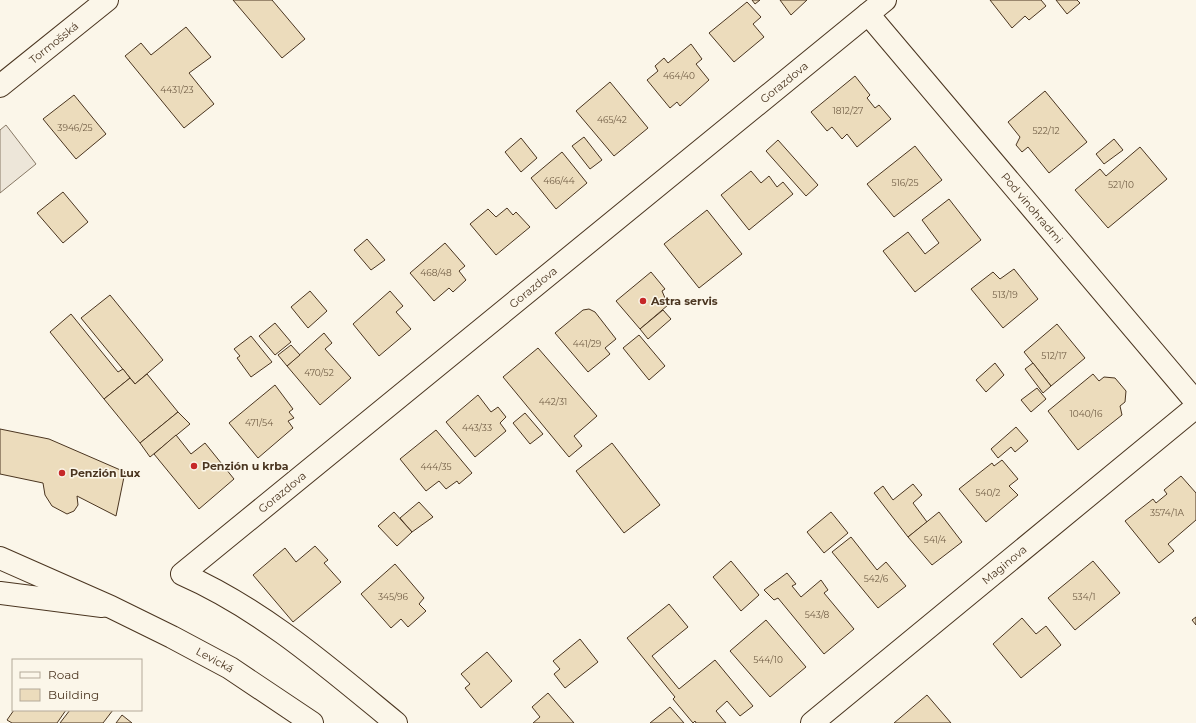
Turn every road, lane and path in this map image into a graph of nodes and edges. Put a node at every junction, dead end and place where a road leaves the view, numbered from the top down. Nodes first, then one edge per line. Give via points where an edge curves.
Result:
1 (107, 0) edge
2 (884, 0) edge
3 (868, 14) junction
4 (0, 86) edge
5 (1196, 402) edge
6 (1196, 407) edge
7 (0, 558) edge
8 (0, 593) edge
9 (111, 607) junction
10 (312, 723) edge
11 (396, 723) edge
12 (812, 723) edge

1 - 4 street, Tormošská
2 - 3 street, Gorazdova
3 - 5 street, Pod vinohradmi
3 - 11 street, Gorazdova via 182,574 207,585 294,640
6 - 12 street, Maginova
7 - 9 street, Levická
8 - 9 street, Levická
9 - 10 street, Levická via 230,668

